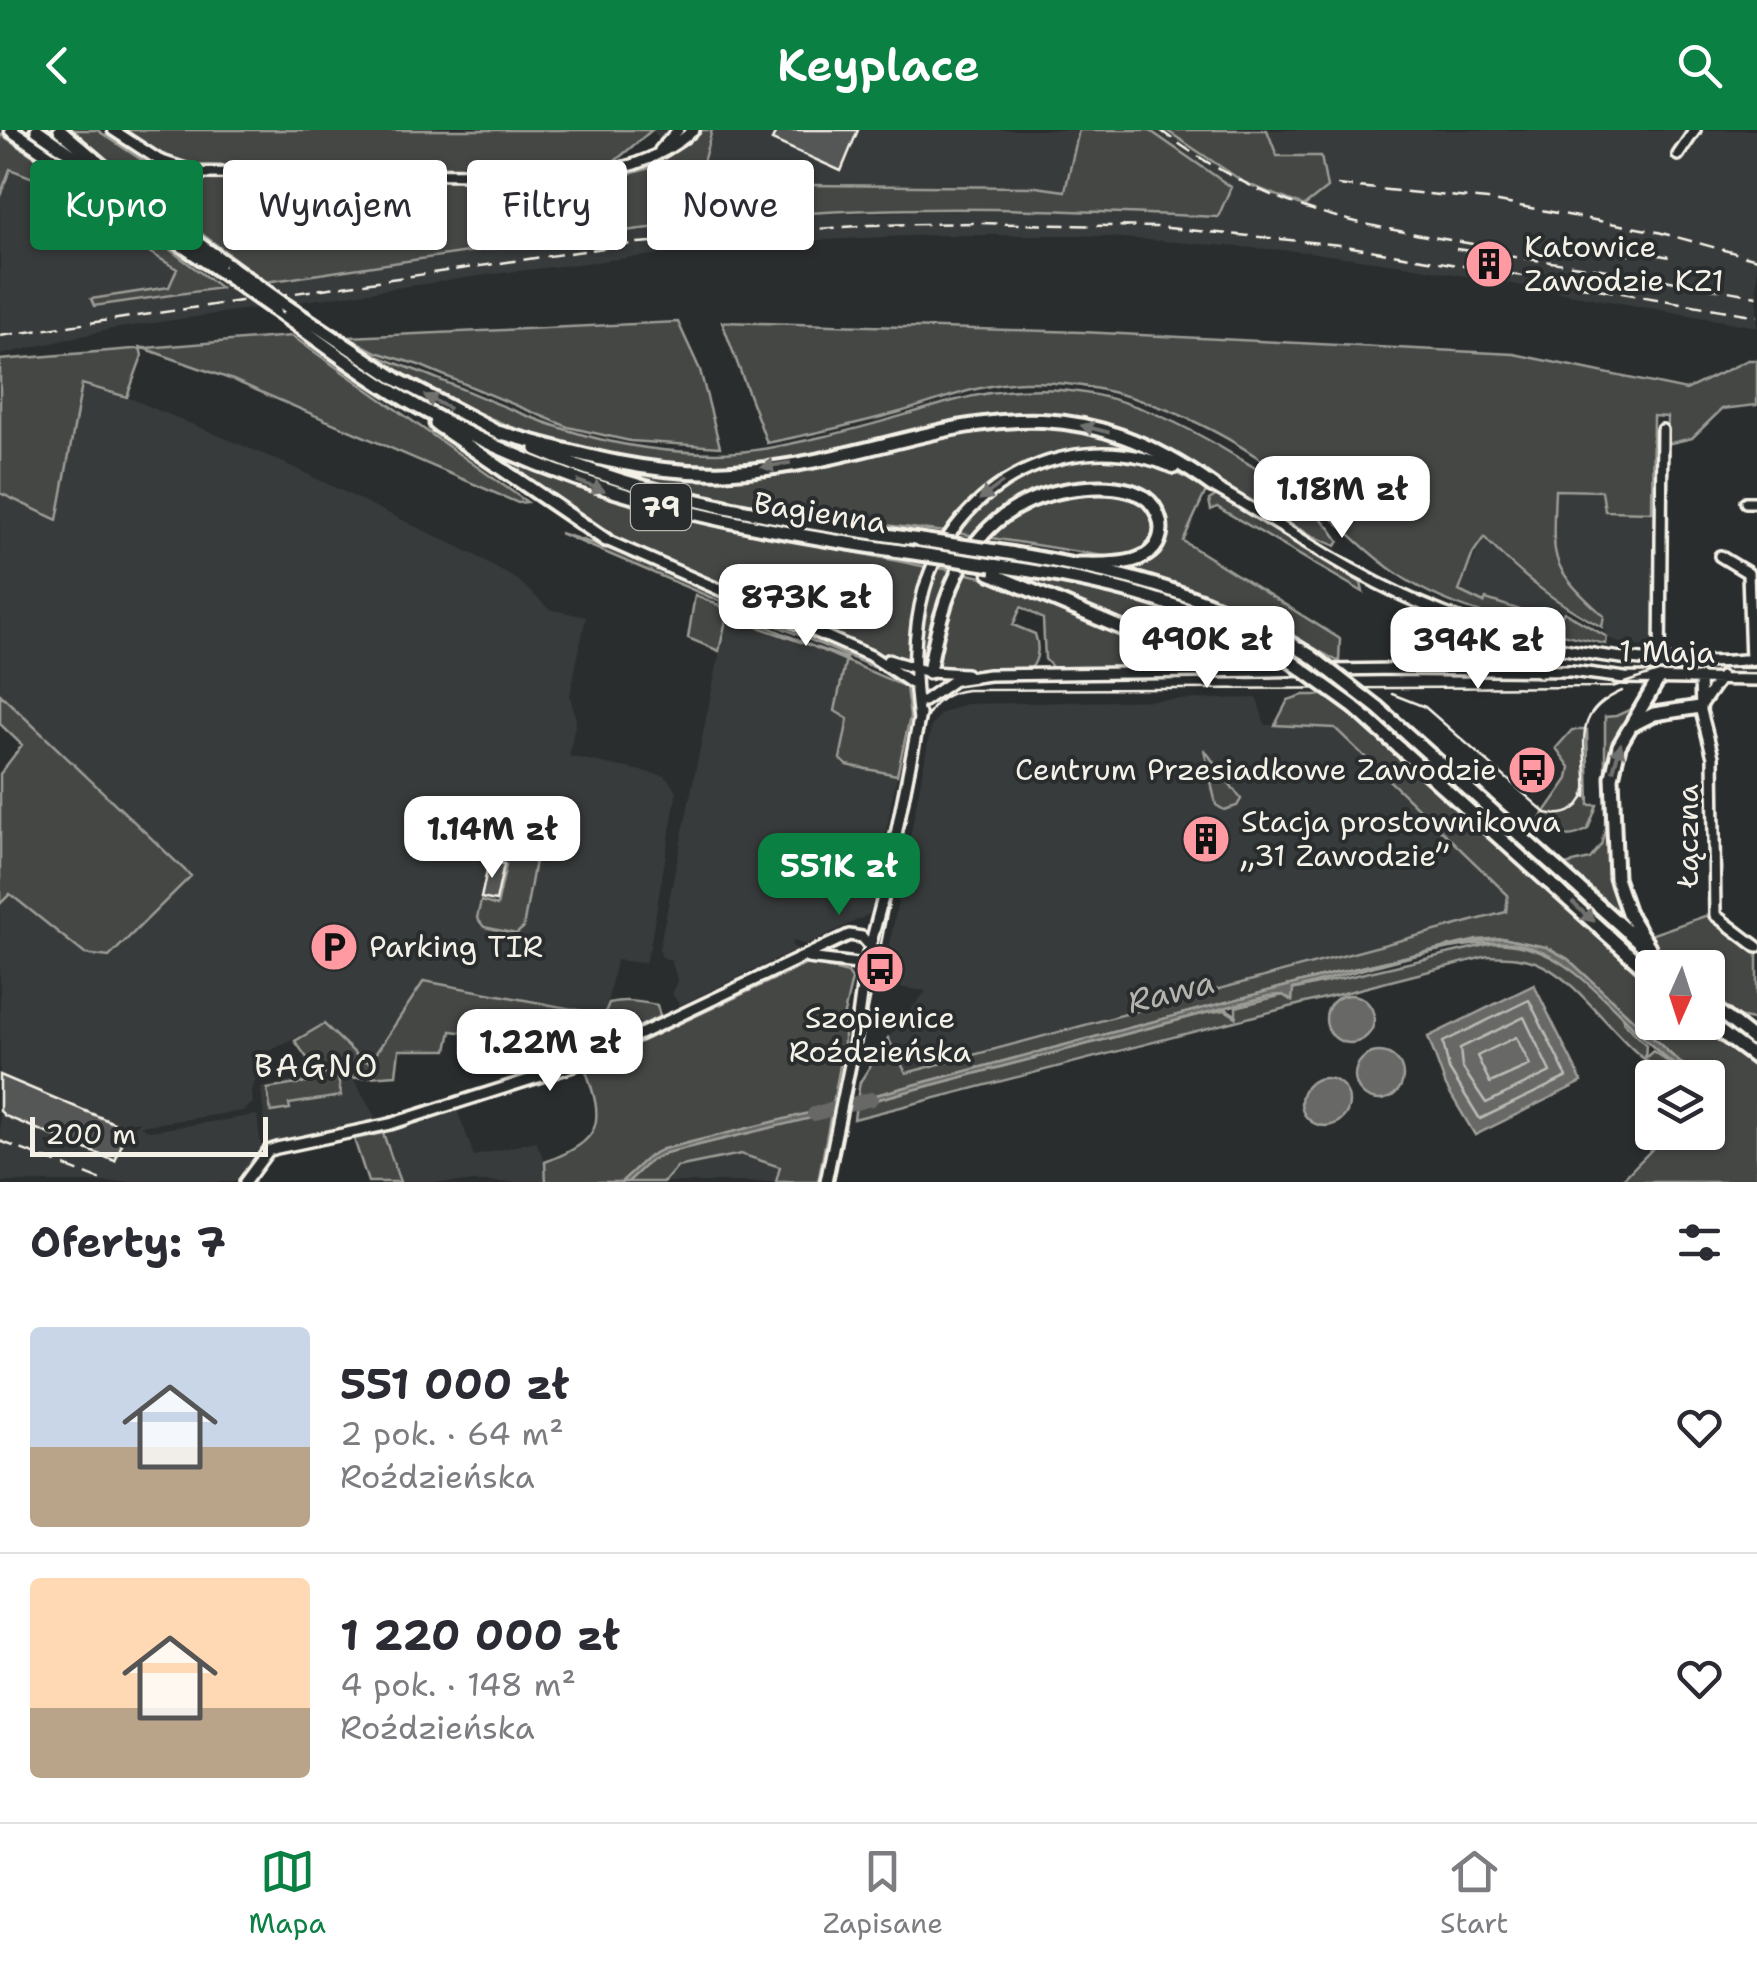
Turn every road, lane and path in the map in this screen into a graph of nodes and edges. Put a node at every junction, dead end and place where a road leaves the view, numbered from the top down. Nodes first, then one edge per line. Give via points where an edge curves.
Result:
1 (11, 130) edge
2 (37, 130) edge
3 (60, 130) edge
4 (114, 130) edge
5 (678, 130) edge
6 (694, 130) edge
7 (1696, 130) edge
8 (658, 152) junction
9 (1678, 154) dead end
10 (81, 160) edge
11 (98, 160) edge
12 (201, 250) edge
13 (225, 269) junction
14 (288, 313) junction
15 (418, 408) junction
16 (494, 430) junction
17 (1662, 430) dead end
18 (1214, 486) junction
19 (606, 540) joint
20 (944, 552) junction
21 (1720, 556) dead end
22 (1078, 564) junction
23 (991, 569) junction
24 (1532, 642) junction
25 (871, 656) junction
26 (1754, 660) edge
27 (1660, 662) junction
28 (913, 668) junction
29 (1240, 670) junction
30 (929, 672) junction
31 (1540, 672) junction
32 (989, 675) junction
33 (1659, 678) junction
34 (1700, 678) junction
35 (1721, 678) junction
36 (1757, 680) edge
37 (914, 685) junction
38 (924, 701) junction
39 (1700, 706) junction
40 (919, 720) junction
41 (1631, 726) junction
42 (875, 923) junction
43 (849, 935) junction
44 (869, 945) junction
45 (1757, 947) edge
46 (1650, 950) edge
47 (1650, 950) edge
48 (801, 958) junction
49 (1635, 960) edge
50 (865, 965) junction
51 (1725, 1017) edge
52 (1728, 1020) junction
53 (1757, 1034) edge
54 (1725, 1036) edge
55 (1757, 1042) edge
56 (1757, 1060) edge
57 (245, 1182) edge
58 (826, 1182) edge

1 - 13 main road, Bagienna / 79
2 - 10 main road, Bagienna / 79
3 - 11 main road
4 - 8 street via 159,160 198,173 606,174
5 - 8 street
6 - 8 street
7 - 9 street
12 - 13 main road, Bagienna / 79
13 - 14 main road, Bagienna / 79, bridge
13 - 14 main road, Bagienna / 79, bridge
14 - 15 main road, Bagienna / 79
16 -> 14 main road, Bagienna / 79
15 - 19 main road
15 -> 20 main road, Bagienna / 79, bridge via 612,493 732,524
18 -> 16 main road via 1129,439 1042,420 985,421 727,472 640,468
16 - 22 main road, Bagienna / 79, bridge via 618,480 692,501
17 - 27 street, 1 Maja
18 -> 20 street, 1 Maja via 1157,460 1062,457 992,489 964,515
18 - 24 street, 1 Maja via 1404,597
19 - 25 street
20 - 23 main road, Bagienna, bridge
20 - 28 street, 1 Maja via 924,590
21 - 26 street, 1 Maja via 1748,572
22 - 30 main road via 1128,562 1148,554 1160,518 1148,500 1122,490 1079,488 1044,496 1000,520 950,582
22 - 46 main road, Bagienna / 79, bridge via 1200,597 1311,656
23 - 29 main road via 1180,653
23 -> 49 main road, bridge via 1086,580 1155,597 1285,656 1354,707
24 - 27 street, 1 Maja
24 - 31 street via 1548,658
25 - 28 street
25 - 37 street
26 - 27 street, 1 Maja
27 - 33 street
28 - 30 street
28 - 37 street, 1 Maja
29 - 31 street, 1 Maja
29 - 32 street, 1 Maja
30 - 32 street
30 - 38 street
31 - 33 street, 1 Maja
32 - 38 street, 1 Maja via 954,680
33 - 34 street, 1 Maja
33 - 41 main road
34 - 35 street, 1 Maja
34 - 39 street, Łączna
35 - 36 street, 1 Maja
35 - 39 street
37 - 40 street, 1 Maja
38 - 40 street
39 - 41 main road via 1654,714
39 - 45 street, Łączna via 1713,757 1715,914
40 - 42 street
47 -> 41 main road via 1624,902 1613,862 1613,768
42 - 43 street
42 - 44 street
43 - 44 street
43 - 48 street
44 - 50 street
48 - 50 street
48 - 57 street via 573,1066 390,1124 268,1151
50 - 58 street
51 - 52 main road
52 - 53 main road
52 - 55 main road
54 - 56 main road

